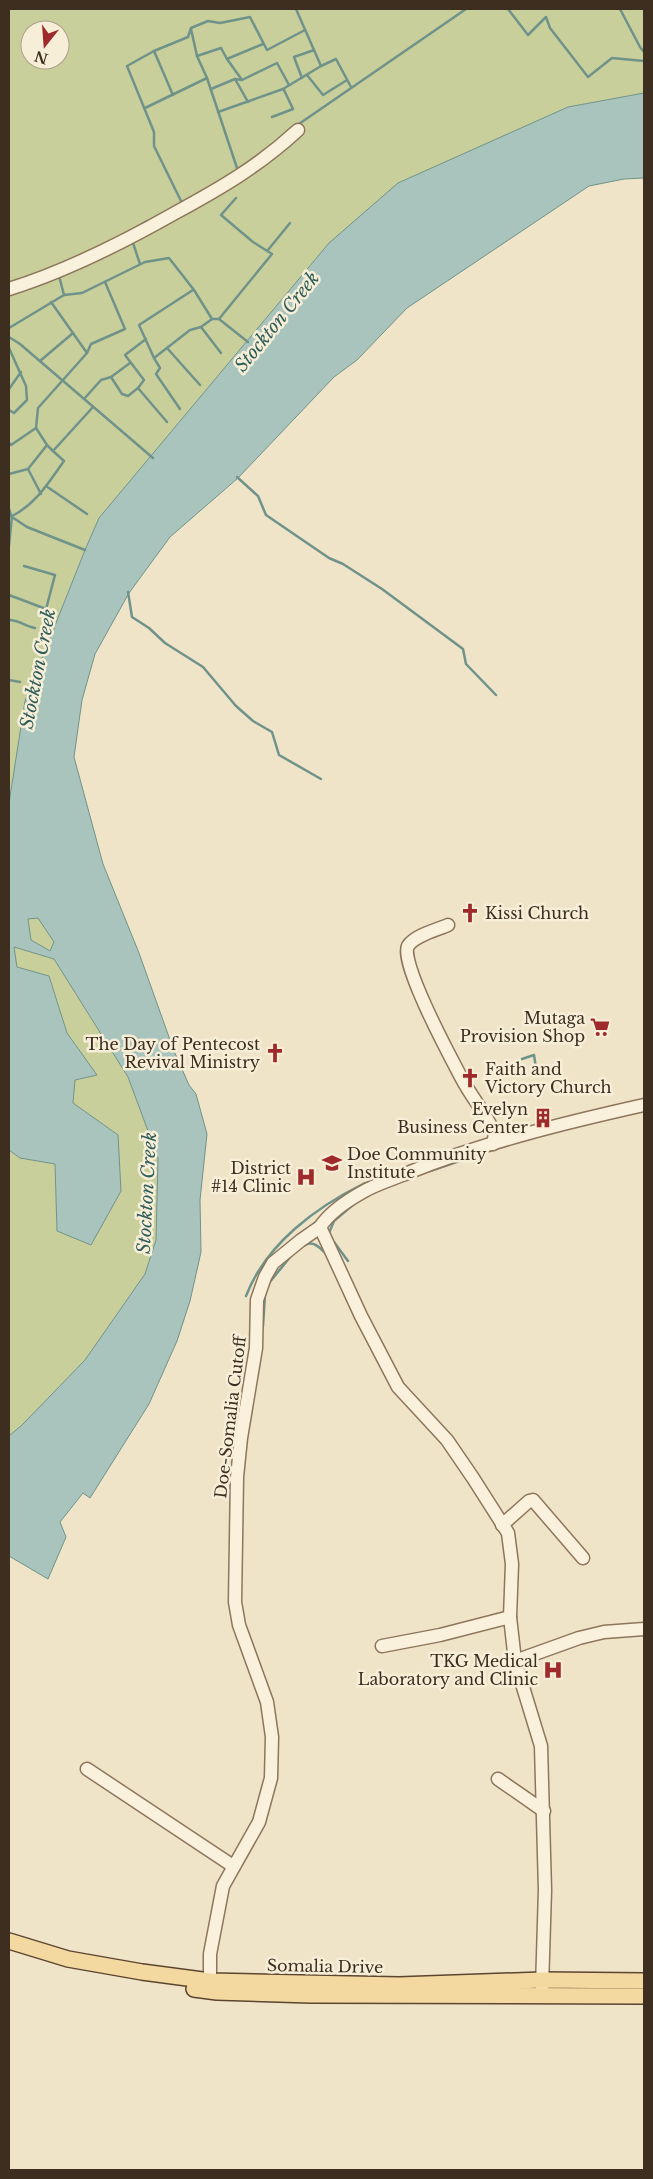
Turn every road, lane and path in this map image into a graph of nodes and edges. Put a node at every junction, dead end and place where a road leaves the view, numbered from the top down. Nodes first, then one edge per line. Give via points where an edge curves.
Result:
1 (298, 130) dead end
2 (9, 288) edge
3 (448, 925) dead end
4 (644, 1106) edge
5 (493, 1144) junction
6 (320, 1226) junction
7 (502, 1525) junction
8 (583, 1558) dead end
9 (510, 1617) junction
10 (644, 1630) edge
11 (382, 1646) dead end
12 (515, 1661) junction
13 (88, 1769) dead end
14 (498, 1779) dead end
15 (544, 1811) junction
16 (232, 1866) junction
17 (9, 1941) edge
18 (9, 1952) edge
19 (542, 1980) junction
20 (210, 1981) junction
21 (644, 1981) edge
22 (644, 1996) edge
23 (542, 1997) junction

1 - 2 street via 233,181 128,240
3 - 5 street via 410,943 407,952 412,974 445,1046 495,1134
4 - 5 street, Doe-Somalia Cutoff
5 - 6 street, Doe-Somalia Cutoff via 430,1164 362,1192 335,1210
6 - 7 street via 398,1388 447,1440
6 - 16 street, Doe-Somalia Cutoff via 274,1263 264,1277 258,1300 255,1355 237,1477 236,1602 240,1624 267,1702 272,1737 270,1778 258,1822
7 - 8 street via 533,1500
7 - 9 street via 508,1533 511,1552
9 - 11 street
9 - 12 street
10 - 12 street via 604,1632
12 - 15 street via 541,1746
13 - 16 street
14 - 15 street
15 - 19 street
16 - 20 street, Doe-Somalia Cutoff via 223,1886 218,1911 210,1954
17 - 20 main road, Somalia Drive via 68,1959
18 - 23 main road, Somalia Drive via 141,1982 217,1992
19 - 20 main road, Somalia Drive via 399,1985
19 - 21 main road, Somalia Drive
19 - 23 street
22 - 23 main road, Somalia Drive

